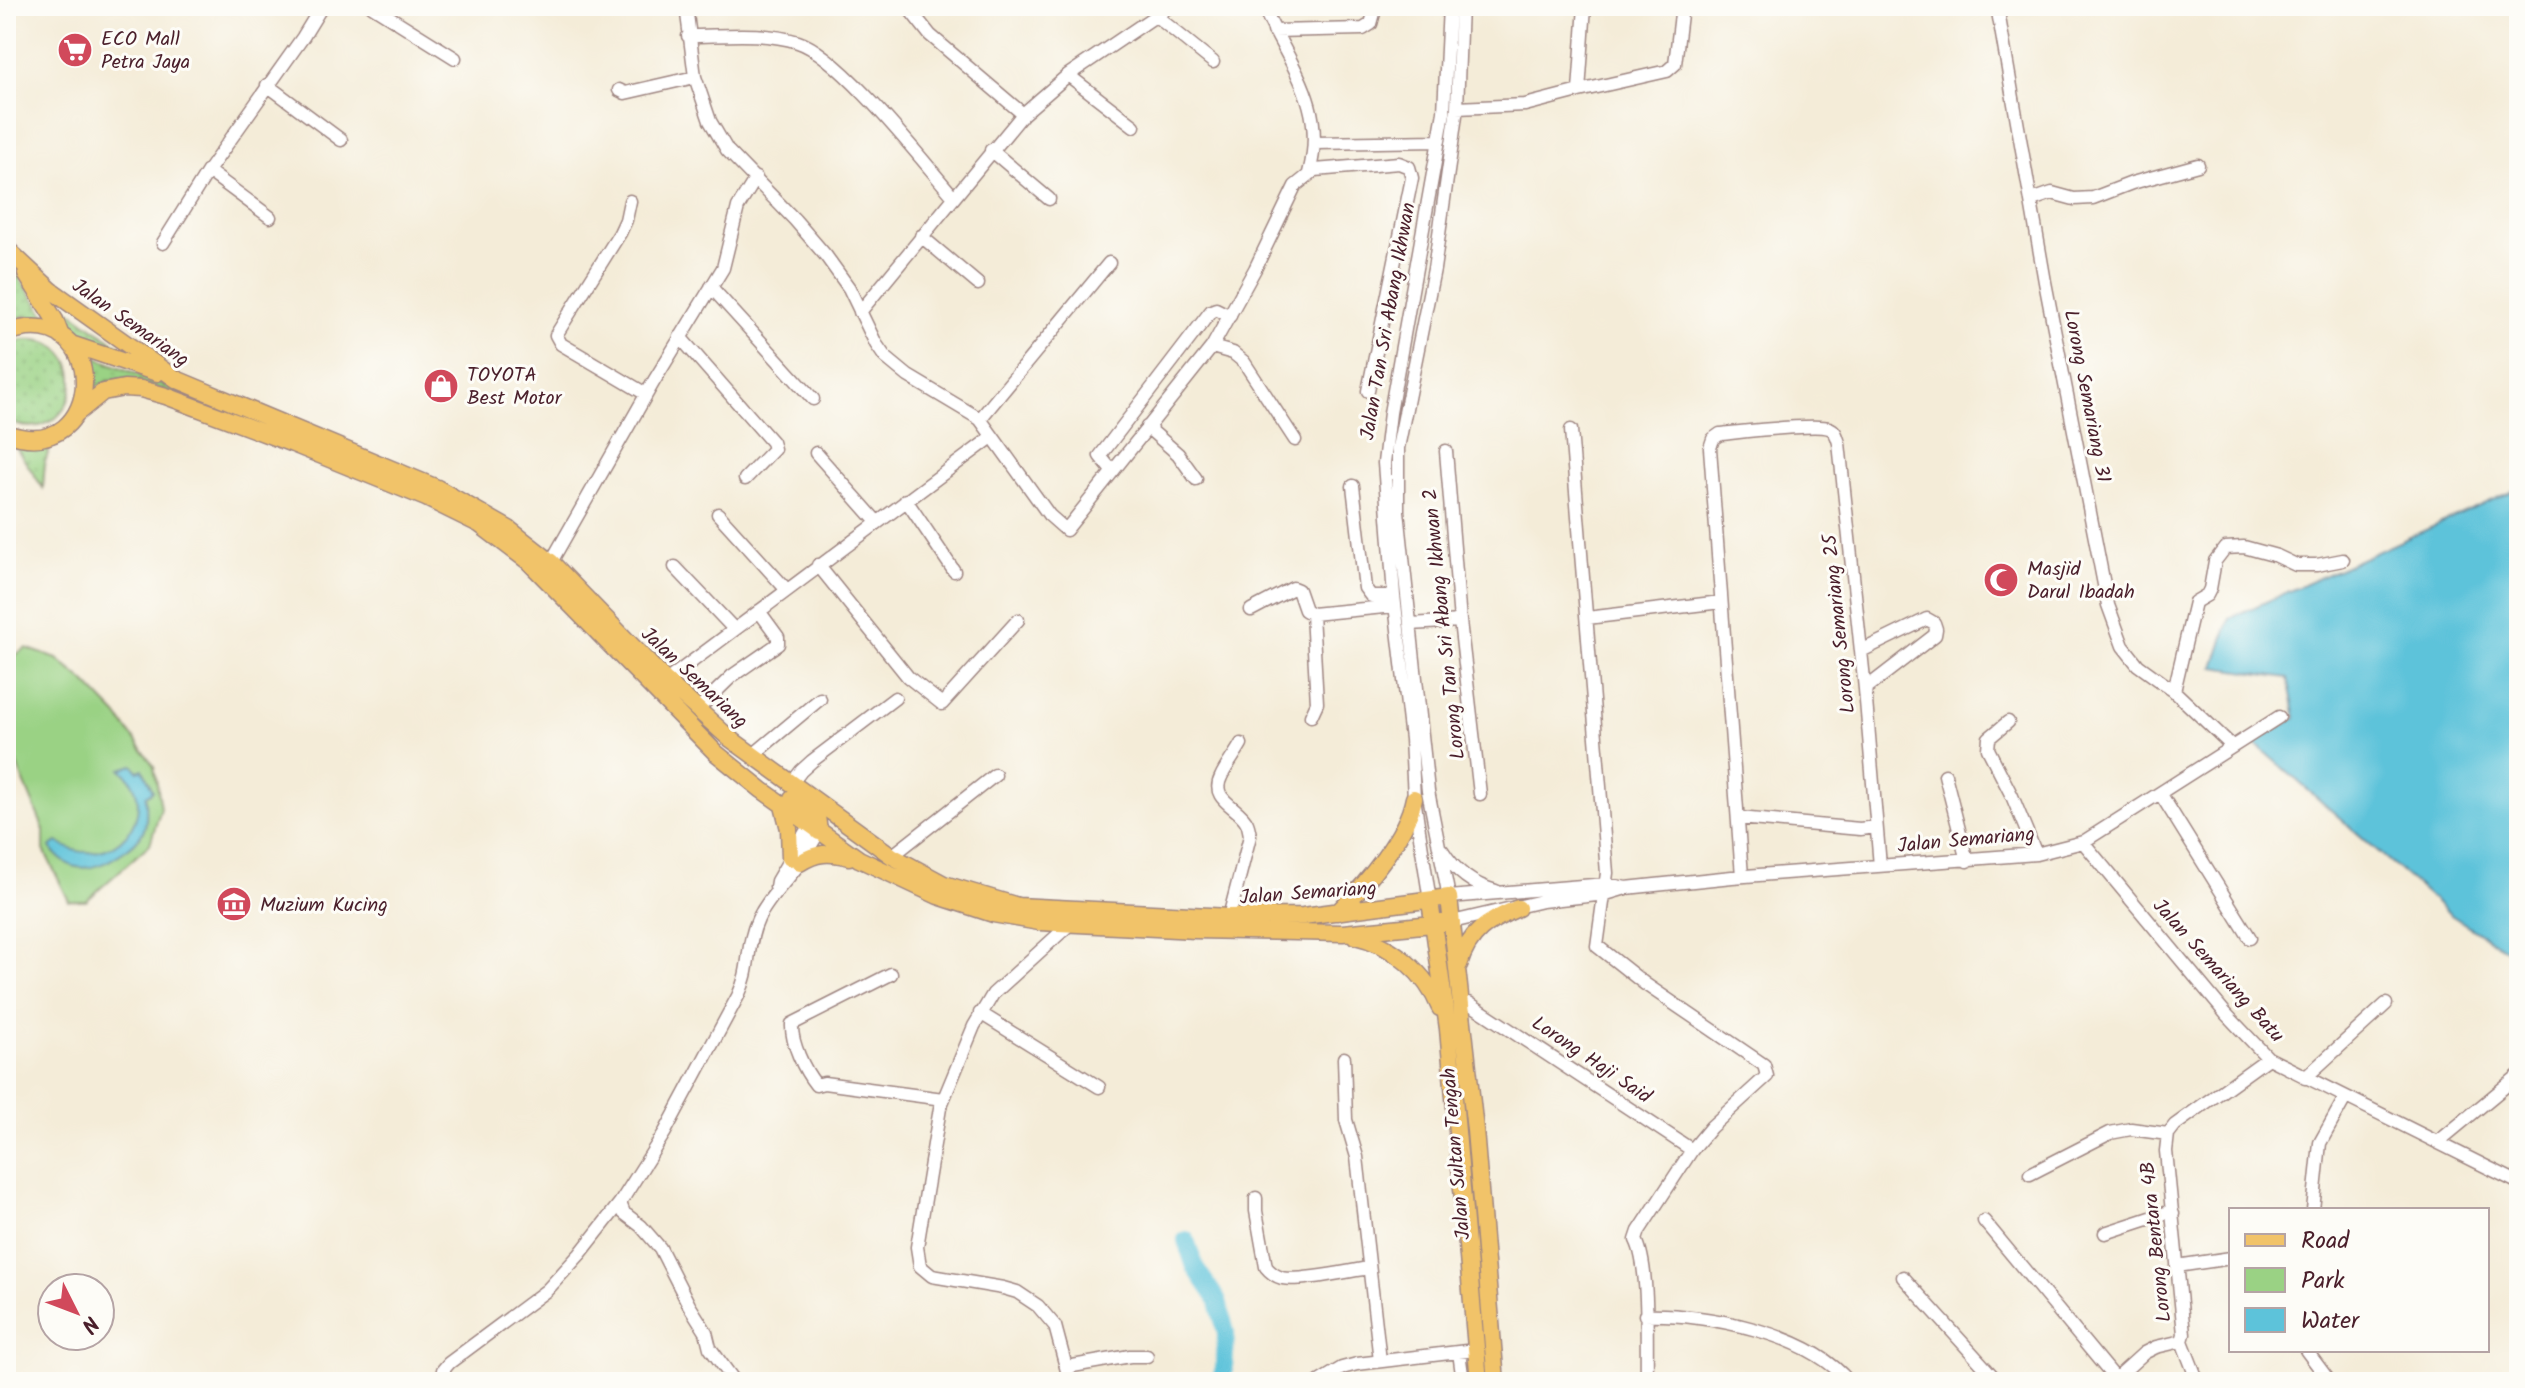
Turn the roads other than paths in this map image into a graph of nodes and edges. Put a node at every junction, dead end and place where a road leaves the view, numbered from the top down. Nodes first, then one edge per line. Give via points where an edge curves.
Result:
1 (322, 6) edge
2 (372, 6) edge
3 (686, 6) edge
4 (907, 6) edge
5 (1170, 6) edge
6 (1263, 6) edge
7 (1376, 6) edge
8 (1449, 6) edge
9 (1461, 6) edge
10 (1585, 6) edge
11 (1682, 6) edge
12 (1997, 6) edge
13 (1156, 16) junction
14 (1274, 31) junction
15 (688, 36) junction
16 (455, 58) dead end
17 (1213, 62) dead end
18 (1068, 75) junction
19 (695, 77) junction
20 (267, 85) junction
21 (619, 90) dead end
22 (1579, 91) junction
23 (1457, 108) junction
24 (1023, 114) junction
25 (1134, 126) dead end
26 (341, 140) dead end
27 (1438, 141) junction
28 (1315, 143) junction
29 (991, 150) junction
30 (2198, 165) dead end
31 (208, 171) junction
32 (1309, 173) junction
33 (756, 178) junction
34 (953, 196) junction
35 (1049, 199) dead end
36 (2032, 200) junction
37 (630, 201) dead end
38 (270, 217) dead end
39 (921, 236) junction
40 (163, 243) dead end
41 (12, 254) edge
42 (1109, 263) dead end
43 (978, 284) dead end
44 (711, 287) junction
45 (860, 312) junction
46 (1230, 316) junction
47 (6, 333) edge
48 (680, 337) junction
49 (66, 340) junction
50 (1212, 347) junction
51 (176, 379) junction
52 (1368, 391) dead end
53 (646, 394) junction
54 (813, 399) dead end
55 (76, 414) junction
56 (980, 419) junction
57 (1147, 427) junction
58 (1571, 430) dead end
59 (6, 433) edge
60 (992, 437) junction
61 (1295, 440) dead end
62 (1446, 451) dead end
63 (816, 453) dead end
64 (1112, 471) junction
65 (745, 479) dead end
66 (1196, 479) dead end
67 (1353, 486) dead end
68 (906, 500) junction
69 (718, 514) dead end
70 (877, 522) junction
71 (2343, 560) dead end
72 (551, 562) junction
73 (818, 565) junction
74 (675, 567) dead end
75 (954, 571) dead end
76 (786, 589) junction
77 (1395, 601) junction
78 (1721, 602) junction
79 (1251, 610) dead end
80 (759, 611) junction
81 (1312, 614) junction
82 (1587, 618) junction
83 (1018, 620) dead end
84 (1460, 621) junction
85 (1411, 624) junction
86 (734, 629) junction
87 (1861, 651) junction
88 (666, 681) junction
89 (1865, 689) junction
90 (2174, 691) junction
91 (895, 698) dead end
92 (820, 699) dead end
93 (697, 710) junction
94 (1311, 716) dead end
95 (2279, 717) dead end
96 (2008, 722) dead end
97 (1416, 736) junction
98 (1241, 744) dead end
99 (2232, 746) junction
100 (755, 757) junction
101 (995, 775) dead end
102 (1945, 775) dead end
103 (791, 784) junction
104 (2160, 793) junction
105 (1480, 794) dead end
106 (1414, 798) junction
107 (783, 806) junction
108 (1739, 818) junction
109 (1875, 827) junction
110 (814, 829) junction
111 (2083, 842) junction
112 (1438, 844) junction
113 (2036, 854) junction
114 (892, 856) junction
115 (859, 859) junction
116 (795, 860) junction
117 (1967, 861) junction
118 (1880, 866) junction
119 (1742, 876) junction
120 (1606, 889) junction
121 (1505, 894) junction
122 (1449, 897) junction
123 (1430, 901) junction
124 (1518, 908) junction
125 (1338, 912) junction
126 (1229, 917) junction
127 (1039, 922) junction
128 (1452, 922) junction
129 (1070, 924) junction
130 (1434, 924) junction
131 (1343, 933) junction
132 (2250, 938) dead end
133 (1039, 952) junction
134 (1457, 971) junction
135 (891, 974) dead end
136 (1469, 1003) dead end
137 (2386, 1004) dead end
138 (980, 1013) junction
139 (1448, 1029) junction
140 (1344, 1058) dead end
141 (2268, 1058) junction
142 (2519, 1075) edge
143 (2305, 1078) junction
144 (1099, 1087) dead end
145 (2345, 1098) junction
146 (943, 1099) junction
147 (2168, 1134) junction
148 (2438, 1142) junction
149 (1692, 1150) junction
150 (2030, 1174) dead end
151 (2519, 1183) edge
152 (1256, 1198) dead end
153 (620, 1203) junction
154 (2313, 1208) edge
155 (2173, 1214) junction
156 (1984, 1221) dead end
157 (2105, 1233) dead end
158 (2229, 1258) edge
159 (2177, 1266) junction
160 (1369, 1268) junction
161 (1903, 1277) dead end
162 (1645, 1315) junction
163 (2182, 1341) junction
164 (1467, 1351) junction
165 (2308, 1352) edge
166 (1147, 1356) dead end
167 (1380, 1361) junction
168 (1067, 1367) junction
169 (2113, 1380) edge
170 (441, 1382) edge
171 (735, 1382) edge
172 (1070, 1382) edge
173 (1319, 1382) edge
174 (1463, 1382) edge
175 (1479, 1382) edge
176 (1496, 1382) edge
177 (1647, 1382) edge
178 (1849, 1382) edge
179 (1998, 1382) edge
180 (2198, 1382) edge
181 (2330, 1382) edge

1 - 20 street
2 - 16 street
3 - 15 street
4 - 24 street via 930,35
5 - 13 street
6 - 14 street
7 - 14 street via 1371,24 1363,29
8 - 27 street, Jalan Tan Sri Abang Ikhwan
9 - 23 street, Jalan Tan Sri Abang Ikhwan
10 - 22 street
11 - 22 street via 1675,64 1667,71
12 - 36 street, Lorong Semariang 31
13 - 17 street
13 - 18 street
14 - 28 street via 1306,89
15 - 19 street
15 - 34 street via 769,35 817,50
18 - 24 street
18 - 25 street
19 - 21 street
19 - 33 street via 727,150
20 - 26 street
20 - 31 street
22 - 23 street via 1525,105
23 - 85 street, Jalan Tan Sri Abang Ikhwan via 1434,269 1398,448 1398,511
24 - 29 street
27 - 28 street
27 - 77 street, Jalan Tan Sri Abang Ikhwan via 1384,463
28 - 32 street
29 - 34 street
29 - 35 street
30 - 36 street via 2093,198 2052,193
31 - 38 street
31 - 40 street
32 - 46 street via 1284,205
32 - 52 street via 1399,163 1412,173
33 - 44 street via 738,207 723,268
33 - 45 street via 826,256
34 - 39 street
36 - 90 street, Lorong Semariang 31 via 2108,605 2123,646 2138,665
37 - 53 street via 620,233 556,335 561,344
39 - 43 street
39 - 45 street
41 - 49 main road
41 - 51 main road, Jalan Semariang via 51,290
42 - 56 street
44 - 48 street
44 - 54 street
45 - 56 street via 895,367
46 - 50 street
46 - 64 street via 1211,311 1101,452 1101,460
47 - 49 main road via 37,328
48 - 53 street
48 - 65 street via 772,442 771,454
49 - 51 main road
49 - 55 main road via 85,374
50 - 57 street
50 - 61 street via 1244,362
51 - 72 main road, Jalan Semariang via 437,488 509,529
53 - 72 street
55 - 59 main road, Jalan Semariang via 51,434 35,438
55 - 107 main road, Jalan Semariang via 103,392 141,389 293,444 479,524 529,562 716,753
56 - 60 street
57 - 64 street
57 - 66 street via 1178,454
58 - 82 street
60 - 64 street via 1066,530
60 - 68 street
62 - 84 street, Lorong Tan Sri Abang Ikhwan 2
63 - 70 street
67 - 77 street via 1365,588 1371,596
68 - 70 street
68 - 75 street
69 - 76 street
70 - 73 street
71 - 90 street via 2296,565 2244,547 2225,548 2215,561 2207,595 2195,602
72 - 88 main road, Jalan Semariang
73 - 76 street
73 - 83 street via 908,677 942,704
74 - 86 street
76 - 80 street
77 - 81 street
77 - 97 street, Jalan Tan Sri Abang Ikhwan
78 - 82 street
78 - 87 street, Lorong Semariang 25 via 1713,439 1720,434 1828,427 1839,443
78 - 108 street
79 - 81 street via 1293,588
80 - 86 street
80 - 93 street via 778,644 732,676
81 - 94 street via 1317,703
82 - 120 street
84 - 85 street
84 - 105 street, Lorong Tan Sri Abang Ikhwan 2
85 - 97 street, Jalan Tan Sri Abang Ikhwan
86 - 88 street
87 - 89 street, Lorong Semariang 25
87 - 89 street via 1927,619 1934,623 1935,635
88 - 93 main road, Jalan Semariang
89 - 109 street, Lorong Semariang 25
90 - 99 street, Lorong Semariang 31
91 - 103 street via 812,761
92 - 100 street
93 - 100 main road, Jalan Semariang
95 - 99 street, Jalan Semariang
96 - 113 street via 1989,738 1988,749
97 - 106 street
97 - 112 street
98 - 126 street via 1219,779 1225,804 1248,823 1250,836
99 - 104 street, Jalan Semariang
100 - 103 main road, Jalan Semariang
100 - 110 main road via 766,777 817,816
101 - 114 street
102 - 117 street
103 - 114 main road, Jalan Semariang
104 - 111 street, Jalan Semariang
104 - 132 street
106 - 123 street
106 - 125 main road via 1402,828
107 - 110 main road, Jalan Semariang
107 - 116 main road
108 - 109 street
108 - 119 street
109 - 118 street, Lorong Semariang 25
110 - 115 main road, Jalan Semariang
110 - 116 street
111 - 113 street, Jalan Semariang
111 - 141 street, Jalan Semariang Batu
112 - 121 street via 1475,884
112 - 122 street
113 - 117 street, Jalan Semariang
114 - 126 main road, Jalan Semariang via 944,884 1018,906
115 - 116 main road via 830,852
115 - 127 main road, Jalan Semariang via 967,907
116 - 153 street via 747,945 747,977 738,996
117 - 118 street, Jalan Semariang
118 - 119 street, Jalan Semariang
119 - 120 street, Jalan Semariang
120 - 121 street
120 - 124 street
120 - 149 street via 1597,939 1600,951 1766,1069 1767,1076
121 - 122 street
122 - 123 main road, Jalan Semariang
122 - 128 main road, Jalan Sultan Tengah
123 - 125 main road, Jalan Semariang
123 - 130 main road, Jalan Sultan Tengah
124 - 128 street
124 - 134 main road via 1471,937
125 - 126 main road, Jalan Semariang
127 - 129 main road, Jalan Semariang
127 - 133 street
128 - 130 main road, Jalan Semariang
128 - 134 main road, Jalan Sultan Tengah
129 - 131 main road, Jalan Semariang
129 - 133 street
130 - 131 main road, Jalan Semariang
130 - 139 main road, Jalan Sultan Tengah
131 - 139 main road via 1380,944 1421,976
133 - 138 street
134 - 176 main road, Jalan Sultan Tengah
135 - 146 street via 792,1024 803,1063 816,1085
136 - 149 street, Lorong Haji Said
137 - 143 street
138 - 144 street
138 - 146 street
139 - 164 main road, Jalan Sultan Tengah
140 - 160 street via 1346,1120 1357,1157
141 - 143 street, Jalan Semariang Batu
141 - 147 street, Lorong Bentara 4B
142 - 148 street
143 - 145 street, Jalan Semariang Batu
145 - 148 street, Jalan Semariang Batu
145 - 154 street via 2320,1143
146 - 168 street via 917,1247 920,1266 932,1276 1003,1288 1027,1298 1055,1326
147 - 150 street via 2131,1129 2110,1133
147 - 155 street, Lorong Bentara 4B
148 - 151 street, Jalan Semariang Batu
149 - 162 street via 1636,1240
152 - 160 street via 1271,1273 1293,1279
153 - 170 street via 547,1290 449,1363
153 - 171 street via 660,1248 710,1348
155 - 157 street
155 - 159 street, Lorong Bentara 4B
156 - 169 street
158 - 159 street
159 - 163 street, Lorong Bentara 4B
160 - 167 street
161 - 179 street
162 - 177 street
162 - 178 street via 1712,1321 1781,1339 1823,1358
163 - 169 street, Lorong Bentara 4B via 2144,1353
163 - 180 street
164 - 167 street
164 - 174 street
164 - 175 main road, Jalan Sultan Tengah
165 - 181 street
166 - 168 street
167 - 173 street via 1342,1368
168 - 172 street

